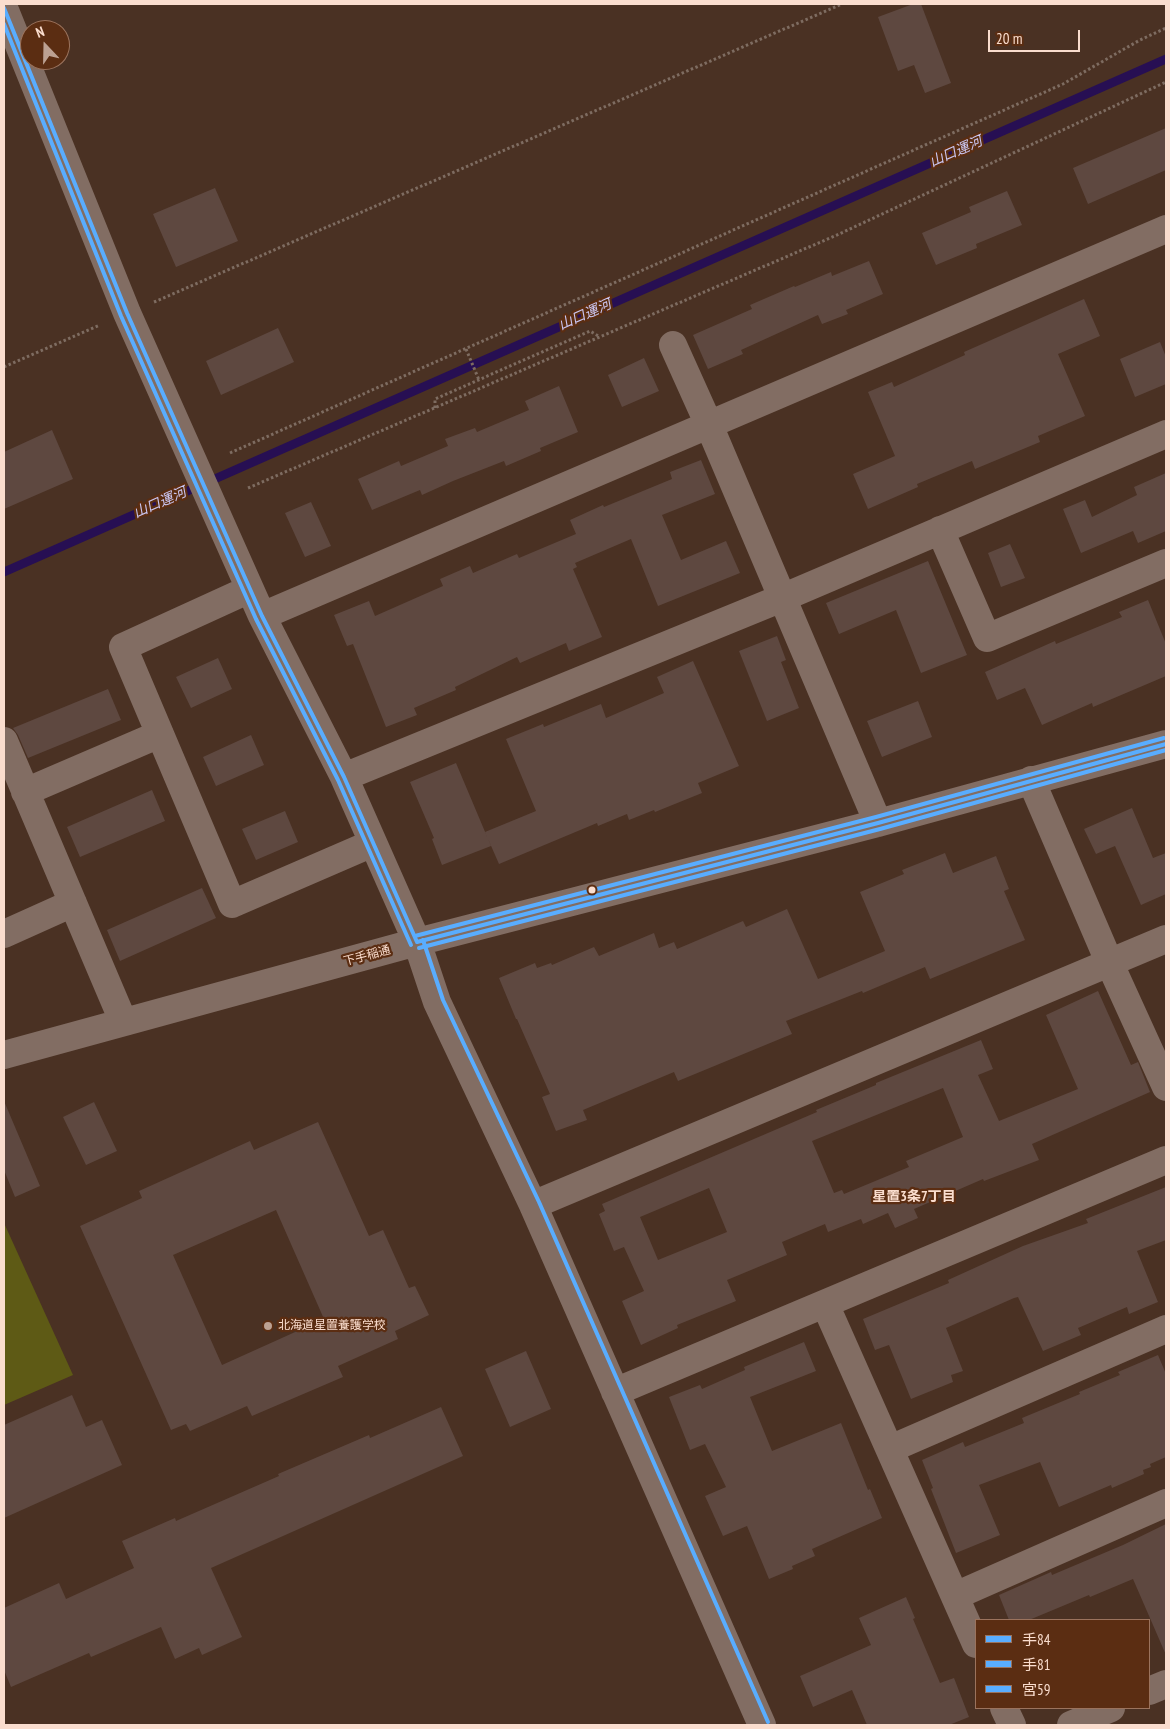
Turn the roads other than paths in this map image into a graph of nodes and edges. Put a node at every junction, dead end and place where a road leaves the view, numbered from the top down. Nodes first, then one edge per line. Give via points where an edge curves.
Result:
1 (4, 8) edge
2 (1166, 229) edge
3 (673, 345) dead end
4 (709, 425) junction
5 (1166, 434) edge
6 (940, 530) junction
7 (1166, 563) edge
8 (250, 589) junction
9 (782, 598) junction
10 (262, 616) junction
11 (160, 734) junction
12 (4, 741) edge
13 (1166, 744) edge
14 (344, 777) junction
15 (1031, 780) junction
16 (25, 792) junction
17 (878, 823) junction
18 (373, 843) junction
19 (73, 903) junction
20 (4, 934) edge
21 (1166, 939) edge
22 (417, 942) junction
23 (1110, 964) junction
24 (123, 1021) junction
25 (4, 1054) edge
26 (1166, 1087) edge
27 (1166, 1160) edge
28 (533, 1205) junction
29 (825, 1304) junction
30 (1166, 1329) edge
31 (615, 1392) junction
32 (890, 1450) junction
33 (1166, 1503) edge
34 (955, 1596) junction
35 (975, 1642) edge
36 (1166, 1684) edge
37 (1150, 1691) edge
38 (1004, 1709) edge
39 (1109, 1709) edge
40 (762, 1725) edge
41 (1012, 1725) edge
42 (1072, 1725) edge

1 - 8 street via 127,313
2 - 4 street
3 - 4 street
4 - 9 street
4 - 10 street
5 - 6 street
6 - 7 street via 987,638
6 - 9 street
8 - 10 street
8 - 11 street via 123,647
9 - 14 street
9 - 17 street
10 - 14 street
11 - 16 street
11 - 18 street via 232,904
12 - 16 street
13 - 15 street, 下手稲通
14 - 18 street
15 - 17 street, 下手稲通
15 - 23 street
16 - 19 street
17 - 22 street, 下手稲通
18 - 22 street
19 - 20 street
19 - 24 street
21 - 23 street
22 - 24 street, 下手稲通
22 - 28 street via 437,1002
23 - 26 street
23 - 28 street
24 - 25 street, 下手稲通
27 - 29 street
28 - 31 street
29 - 31 street
29 - 32 street
30 - 32 street
31 - 40 street
32 - 34 street
33 - 34 street
34 - 35 street
36 - 37 street
38 - 41 street
39 - 42 street

